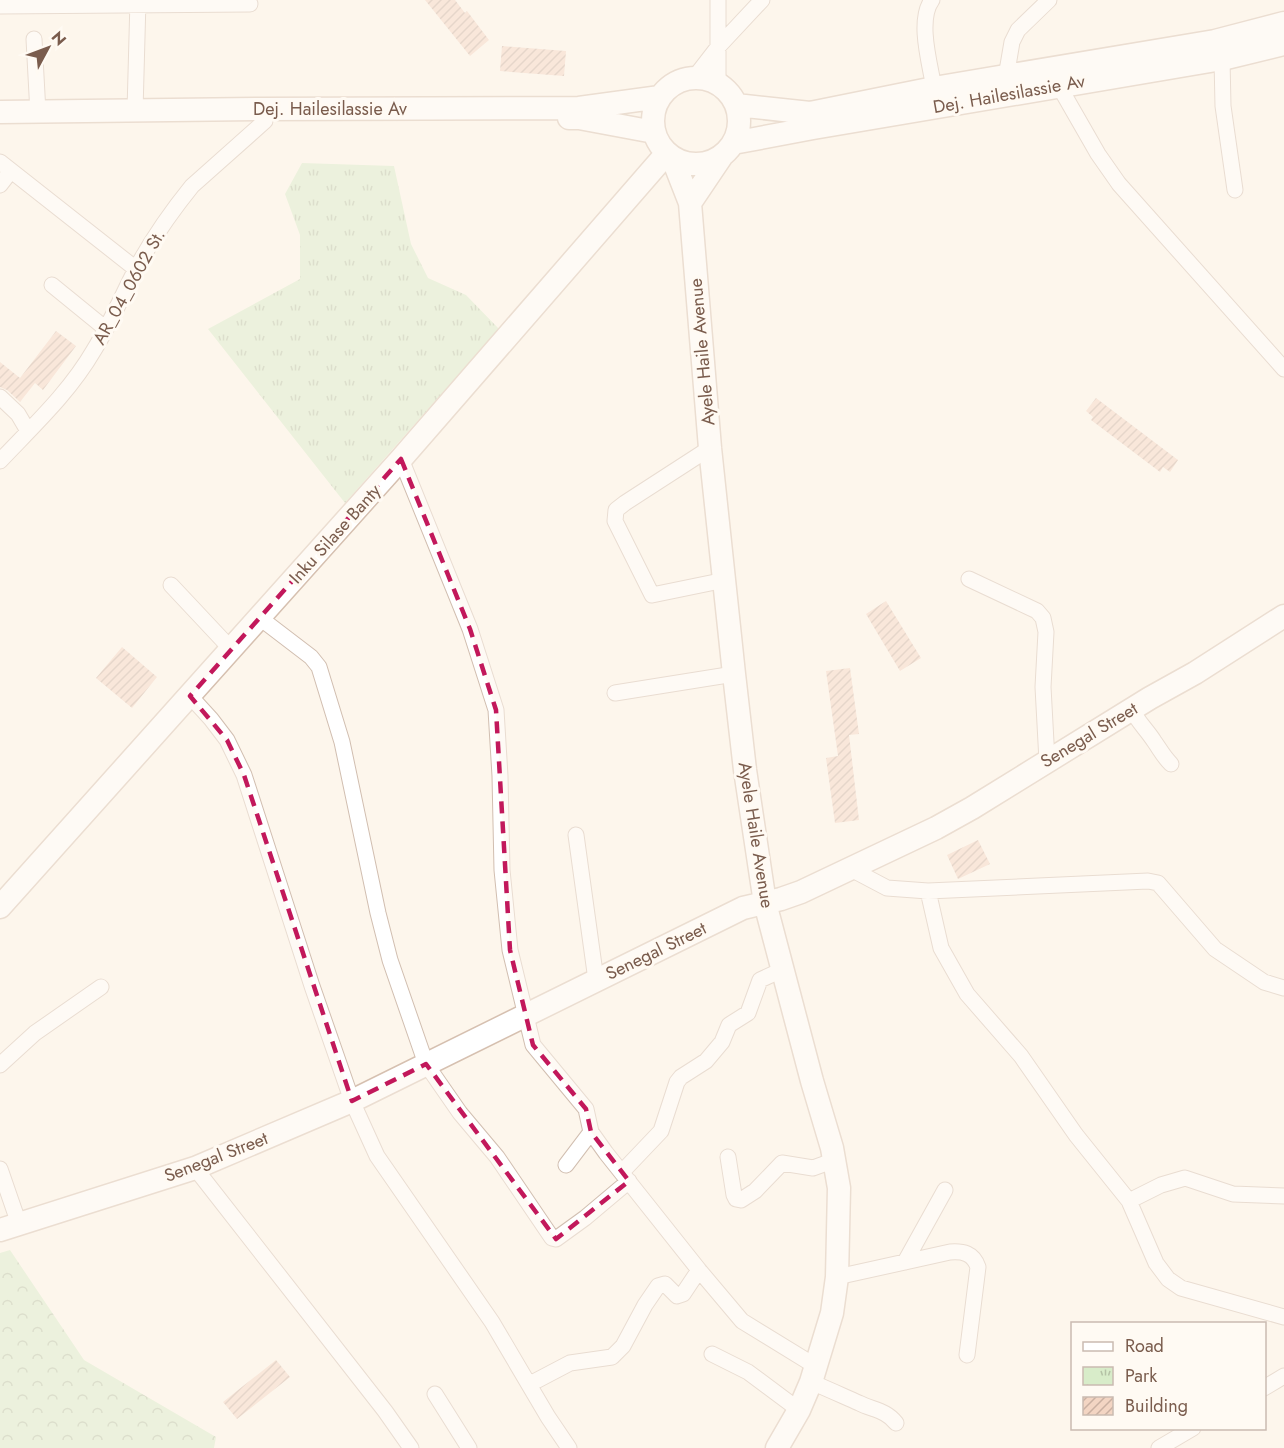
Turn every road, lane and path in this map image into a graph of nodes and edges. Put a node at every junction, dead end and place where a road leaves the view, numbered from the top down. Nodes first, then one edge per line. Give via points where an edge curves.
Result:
1 (718, 0) edge
2 (762, 0) edge
3 (932, 0) edge
4 (1048, 0) edge
5 (138, 2) edge
6 (249, 3) dead end
7 (0, 6) edge
8 (1284, 23) edge
9 (34, 39) dead end
10 (1284, 44) edge
11 (718, 47) junction
12 (1222, 59) junction
13 (1006, 77) junction
14 (694, 78) junction
15 (718, 84) junction
16 (1059, 86) junction
17 (934, 88) junction
18 (660, 97) junction
19 (736, 105) junction
20 (135, 111) junction
21 (0, 112) edge
22 (38, 113) junction
23 (265, 121) junction
24 (0, 122) edge
25 (654, 132) junction
26 (727, 150) junction
27 (667, 156) junction
28 (5, 167) edge
29 (0, 186) edge
30 (1235, 190) dead end
31 (690, 203) junction
32 (136, 269) junction
33 (52, 285) dead end
34 (106, 329) junction
35 (1284, 369) edge
36 (0, 397) edge
37 (28, 431) junction
38 (711, 448) junction
39 (401, 459) junction
40 (0, 462) edge
41 (969, 579) dead end
42 (725, 580) junction
43 (171, 585) dead end
44 (1284, 616) edge
45 (260, 618) junction
46 (232, 650) junction
47 (734, 674) junction
48 (615, 693) dead end
49 (190, 696) junction
50 (1132, 710) junction
51 (1047, 761) junction
52 (1172, 764) dead end
53 (576, 834) dead end
54 (851, 869) junction
55 (928, 891) junction
56 (765, 903) junction
57 (0, 907) edge
58 (784, 969) junction
59 (596, 980) junction
60 (100, 987) dead end
61 (1284, 988) edge
62 (525, 1016) junction
63 (0, 1065) edge
64 (426, 1065) junction
65 (351, 1101) junction
66 (591, 1132) junction
67 (728, 1157) dead end
68 (835, 1160) junction
69 (566, 1165) dead end
70 (195, 1168) junction
71 (0, 1169) edge
72 (625, 1176) junction
73 (945, 1190) dead end
74 (1284, 1196) edge
75 (1129, 1201) junction
76 (10, 1227) edge
77 (905, 1262) junction
78 (699, 1270) junction
79 (837, 1276) junction
80 (1284, 1317) edge
81 (712, 1354) dead end
82 (967, 1355) dead end
83 (814, 1375) junction
84 (1284, 1376) edge
85 (531, 1384) junction
86 (1266, 1387) edge
87 (435, 1394) dead end
88 (799, 1410) junction
89 (896, 1424) dead end
90 (1190, 1430) edge
91 (411, 1448) edge
92 (469, 1448) edge
93 (569, 1448) edge
94 (777, 1448) edge
95 (1159, 1448) edge

1 - 11 street
2 - 11 street
3 - 17 street via 924,20
4 - 13 street via 1018,30
5 - 6 street
5 - 7 street
5 - 20 street
8 - 13 main road, Dej. Hailesilassie Av via 1215,41
9 - 22 street
10 - 12 main road, Dej. Hailesilassie Av
11 - 14 street
11 - 15 street
12 - 16 main road, Dej. Hailesilassie Av
12 - 30 street via 1222,106
13 - 17 main road, Dej. Hailesilassie Av
14 - 15 main road
14 - 18 main road, Dej. Hailesilassie Av via 673,84
15 - 19 main road
16 - 26 main road, Dej. Hailesilassie Av via 813,128
16 - 35 street via 1119,184
17 - 19 main road, Dej. Hailesilassie Av via 810,113
18 - 20 main road, Dej. Hailesilassie Av via 579,108
18 - 25 main road via 653,114
19 - 26 main road via 739,123
20 - 22 main road, Dej. Hailesilassie Av
21 - 22 main road, Dej. Hailesilassie Av
23 - 24 main road, Dej. Hailesilassie Av
23 - 25 main road, Dej. Hailesilassie Av via 579,118
23 - 32 street, AR_04_0602 St. via 192,186 159,229
25 - 27 main road
26 - 27 main road, Dej. Hailesilassie Av via 697,165
26 - 31 main road
27 - 31 main road, Ayele Haile Avenue
27 - 39 main road, Inku Silase Banty
28 - 29 street
28 - 32 street
31 - 38 main road, Ayele Haile Avenue
32 - 34 street, AR_04_0602 St.
33 - 34 street
34 - 37 street, AR_04_0602 St. via 70,387
36 - 37 street via 18,414
37 - 40 street, AR_04_0602 St.
38 - 42 main road, Ayele Haile Avenue
38 - 42 street via 625,503 616,510 615,521 652,595
39 - 45 main road, Inku Silase Banty
39 - 62 street via 470,629 496,710 503,881 510,950
41 - 51 street via 1043,618
42 - 47 main road, Ayele Haile Avenue
43 - 46 street
44 - 50 main road, Senegal Street
45 - 46 main road, Inku Silase Banty
45 - 64 street via 320,667 342,742 388,951
46 - 49 main road, Inku Silase Banty
47 - 48 street
47 - 56 main road, Ayele Haile Avenue
49 - 57 main road, Inku Silase Banty
49 - 65 street via 227,741 244,775
50 - 51 main road, Senegal Street
50 - 52 street
51 - 54 main road, Senegal Street via 954,818
53 - 59 street
54 - 55 street via 887,888
54 - 56 main road, Senegal Street via 801,892
55 - 61 street via 1158,883 1215,949 1264,982
55 - 75 street via 941,948 967,994 1021,1056 1076,1136
56 - 58 main road, Ayele Haile Avenue
56 - 59 main road, Senegal Street via 743,908
58 - 68 main road, Ayele Haile Avenue
58 - 72 street via 760,980 748,1013 729,1025 722,1042 706,1061 677,1082 661,1131
59 - 62 main road, Senegal Street
60 - 63 street via 35,1033
62 - 64 main road, Senegal Street
62 - 66 street via 533,1045 586,1109
64 - 65 main road, Senegal Street
64 - 72 street via 497,1157 552,1238 585,1218
65 - 70 main road, Senegal Street
65 - 85 street via 377,1156
66 - 69 street
66 - 72 street
67 - 68 street via 734,1195 741,1200 782,1163 813,1168
68 - 79 main road, Ayele Haile Avenue via 839,1188
70 - 76 main road, Senegal Street
70 - 91 street
71 - 76 street
72 - 78 street
73 - 77 street
74 - 75 street via 1233,1194 1185,1178
75 - 80 street via 1156,1263 1168,1279 1181,1288
77 - 79 street
77 - 82 street via 959,1252 975,1260 978,1267
78 - 83 street via 747,1325
78 - 85 street via 680,1296 664,1284 658,1286 623,1346 612,1357 570,1364
79 - 83 main road, Ayele Haile Avenue via 832,1313
81 - 88 street via 748,1372
83 - 88 main road, Ayele Haile Avenue
83 - 89 street via 862,1405 880,1410
84 - 86 street
85 - 93 street
87 - 92 street
88 - 94 main road, Ayele Haile Avenue
90 - 95 street

